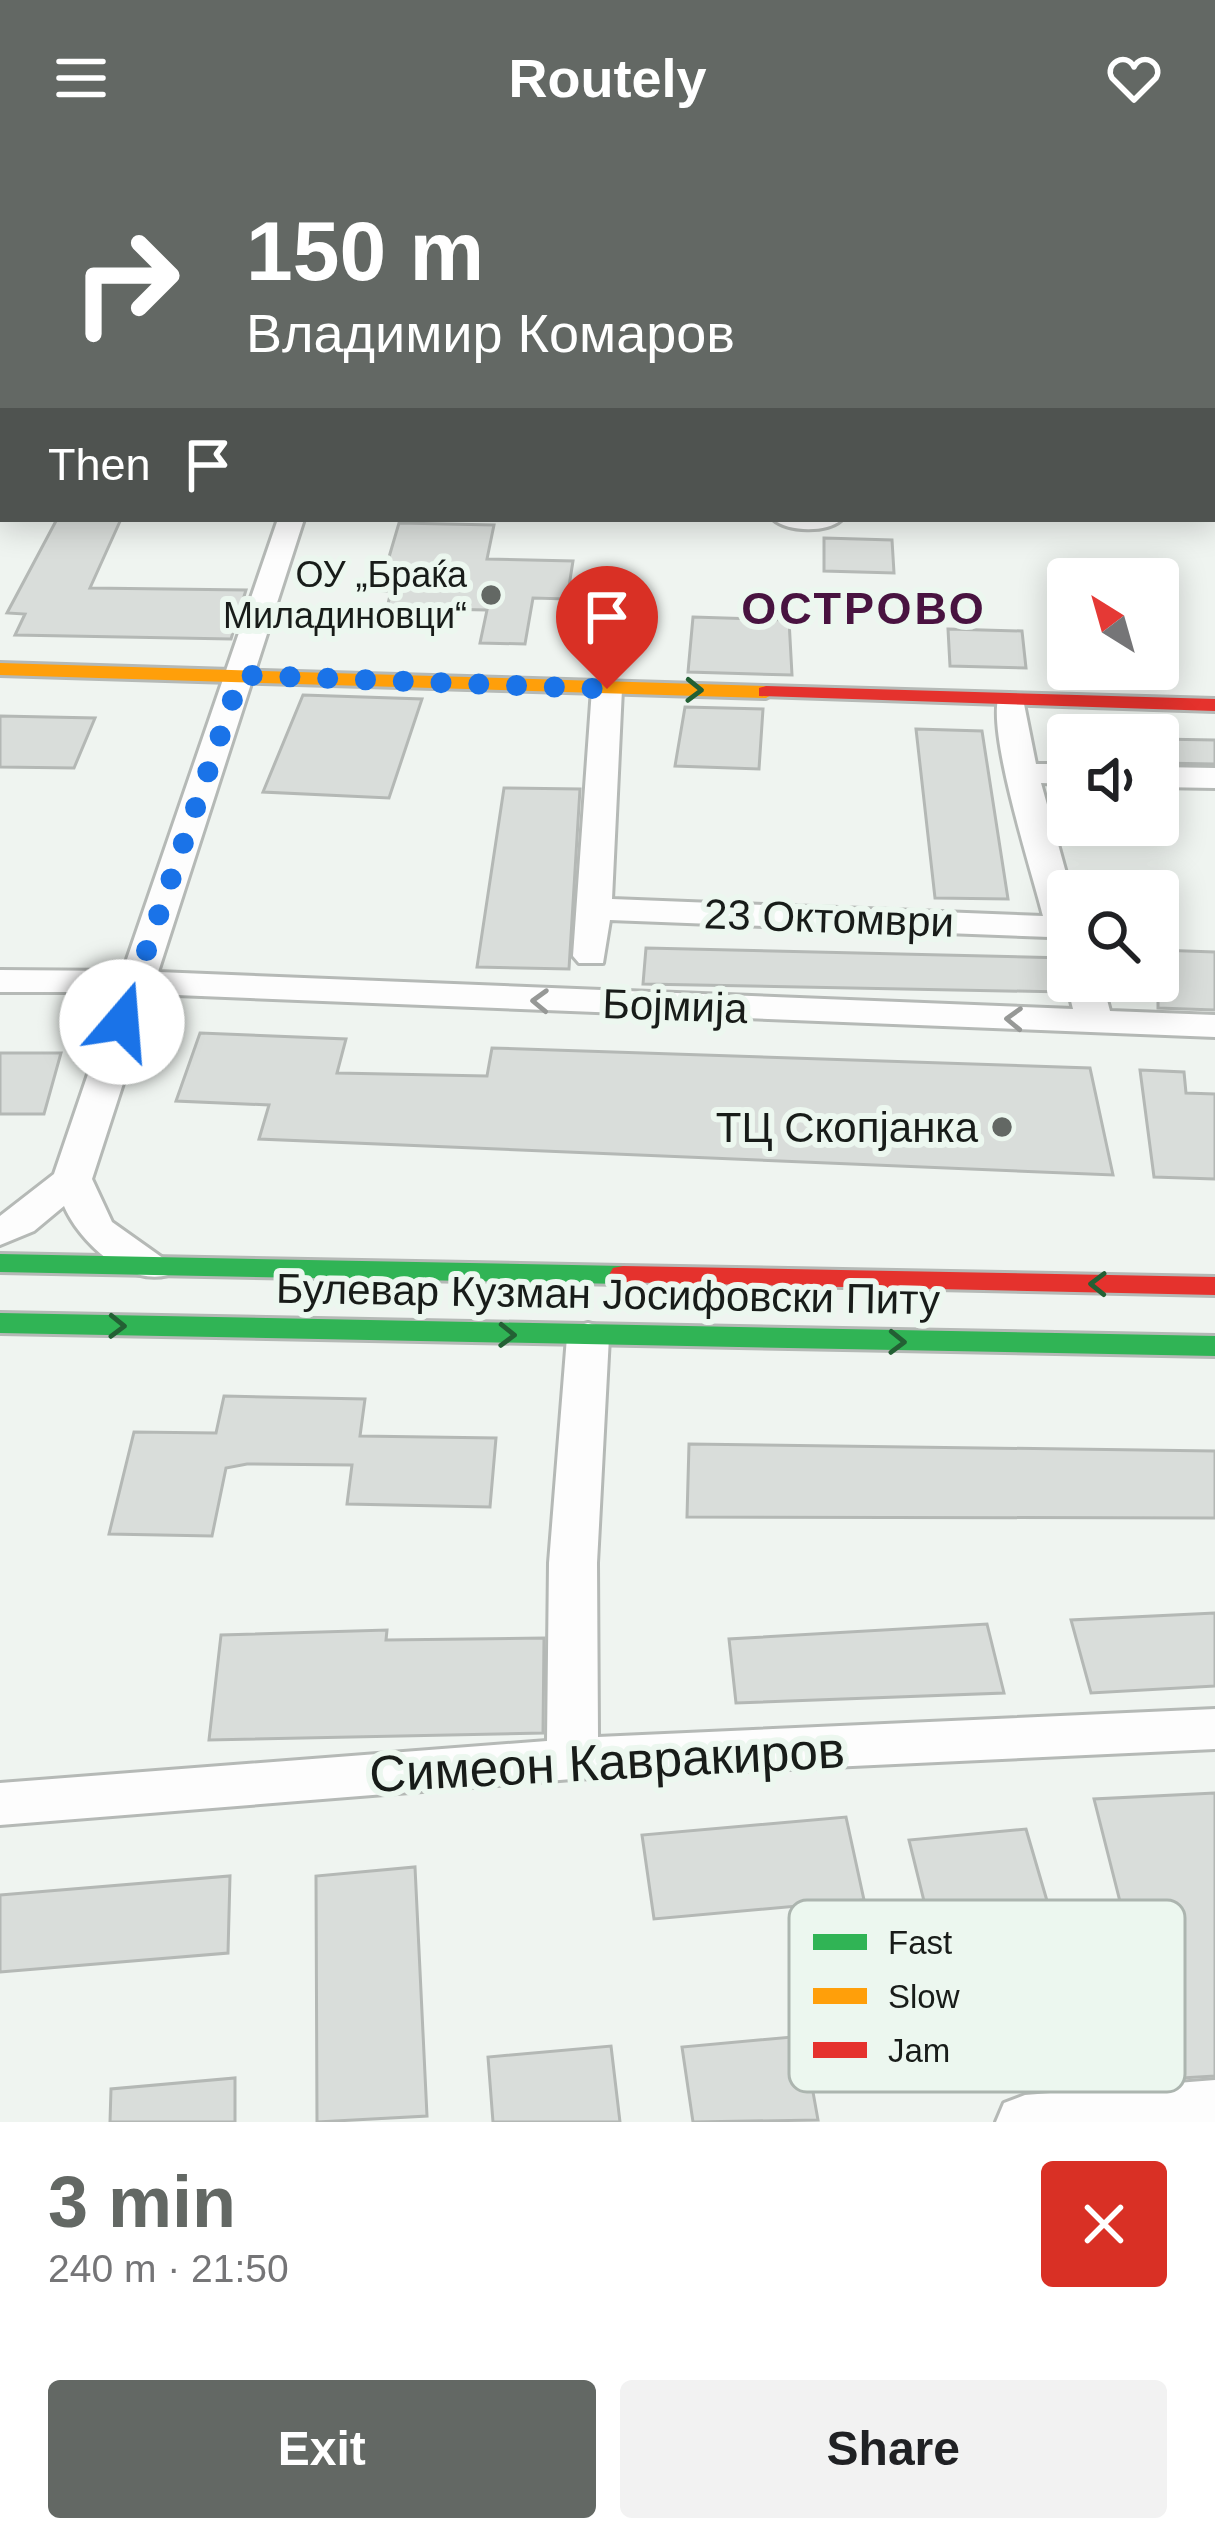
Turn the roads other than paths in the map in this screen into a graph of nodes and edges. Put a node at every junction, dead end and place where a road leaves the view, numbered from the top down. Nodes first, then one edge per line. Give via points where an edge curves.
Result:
1 (290, 522) edge
2 (0, 669) edge
3 (241, 675) junction
4 (607, 689) junction
5 (1011, 700) junction
6 (1215, 706) edge
7 (1024, 773) junction
8 (1047, 774) edge
9 (1179, 777) edge
10 (1215, 778) edge
11 (1049, 870) edge
12 (596, 910) junction
13 (1047, 934) edge
14 (591, 956) dead end
15 (0, 981) edge
16 (134, 983) junction
17 (1090, 1002) edge
18 (1095, 1022) junction
19 (1215, 1026) edge
20 (72, 1179) junction
21 (0, 1232) edge
22 (0, 1263) edge
23 (154, 1266) junction
24 (1215, 1286) edge
25 (0, 1323) edge
26 (588, 1337) junction
27 (1215, 1346) edge
28 (1215, 1729) edge
29 (572, 1759) junction
30 (0, 1804) edge
31 (1215, 2106) edge
32 (1025, 2122) edge

1 - 3 street
2 - 3 street
3 - 4 street
3 - 16 street
4 -> 5 street
4 - 12 street
5 - 6 street
5 - 7 street
7 - 8 street
7 - 11 street
9 - 10 street
12 - 13 street, 23 Октомври
12 - 14 street
15 - 16 street, Бојмија
18 -> 16 street, Бојмија
16 - 20 street
17 - 18 street
18 - 19 street, Бојмија
20 - 21 street
20 - 23 street via 94,1230
22 - 23 street, Булевар Кузман Јосифовски Питу
24 -> 23 street, Булевар Кузман Јосифовски Питу
25 -> 26 street, Булевар Кузман Јосифовски Питу
26 -> 27 street, Булевар Кузман Јосифовски Питу
26 - 29 street via 573,1564
28 - 29 street, Симеон Кавракиров
29 - 30 street, Симеон Кавракиров
31 - 32 street

